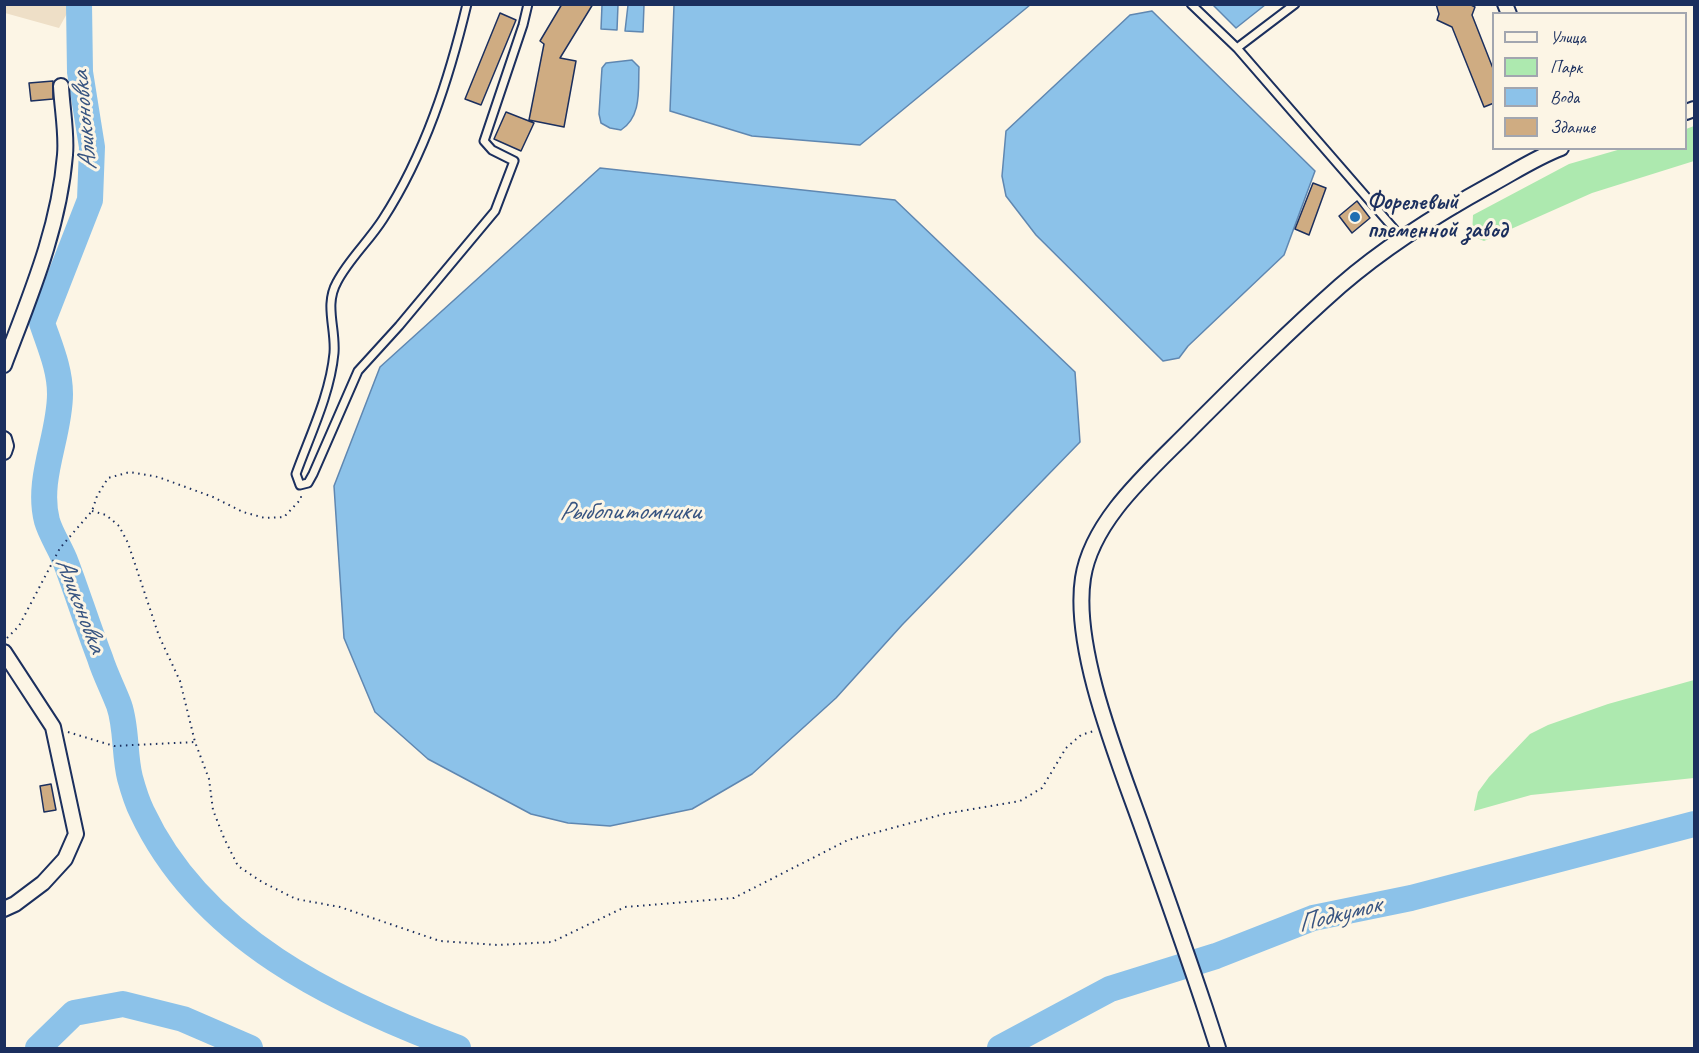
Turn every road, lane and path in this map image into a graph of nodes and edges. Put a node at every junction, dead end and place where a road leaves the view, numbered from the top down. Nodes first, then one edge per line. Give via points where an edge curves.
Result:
1 (467, 4) edge
2 (528, 4) edge
3 (1191, 4) edge
4 (1294, 4) edge
5 (1237, 48) junction
6 (61, 86) dead end
7 (1556, 150) edge
8 (1402, 238) junction
9 (4, 365) edge
10 (4, 439) edge
11 (4, 452) edge
12 (300, 485) junction
13 (92, 511) junction
14 (4, 640) edge
15 (4, 652) edge
16 (1107, 726) junction
17 (53, 727) junction
18 (195, 742) junction
19 (4, 909) edge
20 (1218, 1048) edge

1 - 12 lane via 451,69 414,165 382,220 337,282 329,305 334,352 325,396 296,474
2 - 12 lane via 484,141 492,150 514,161 495,211 358,371 313,474 308,483
3 - 5 lane
4 - 5 lane
5 - 8 lane
6 - 9 street via 65,152 61,187 43,264
7 - 8 street via 1471,195
8 - 16 street via 1341,285 1246,374 1128,494 1097,536 1083,578 1082,618 1089,662
10 - 11 street
12 - 13 path via 301,499 284,517 265,518 158,477 130,472 108,478
13 - 14 path via 60,548 19,626
13 - 18 path via 106,514 119,526 128,543 159,636 180,681
15 - 17 street
16 - 18 path via 1081,735 1066,748 1042,788 1020,801 944,814 848,840 734,898 625,907 552,942 498,945 440,941 340,907 296,899 238,866 213,810 209,779
16 - 20 street
17 - 18 path via 114,746
17 - 19 street via 76,834 65,860 43,883

